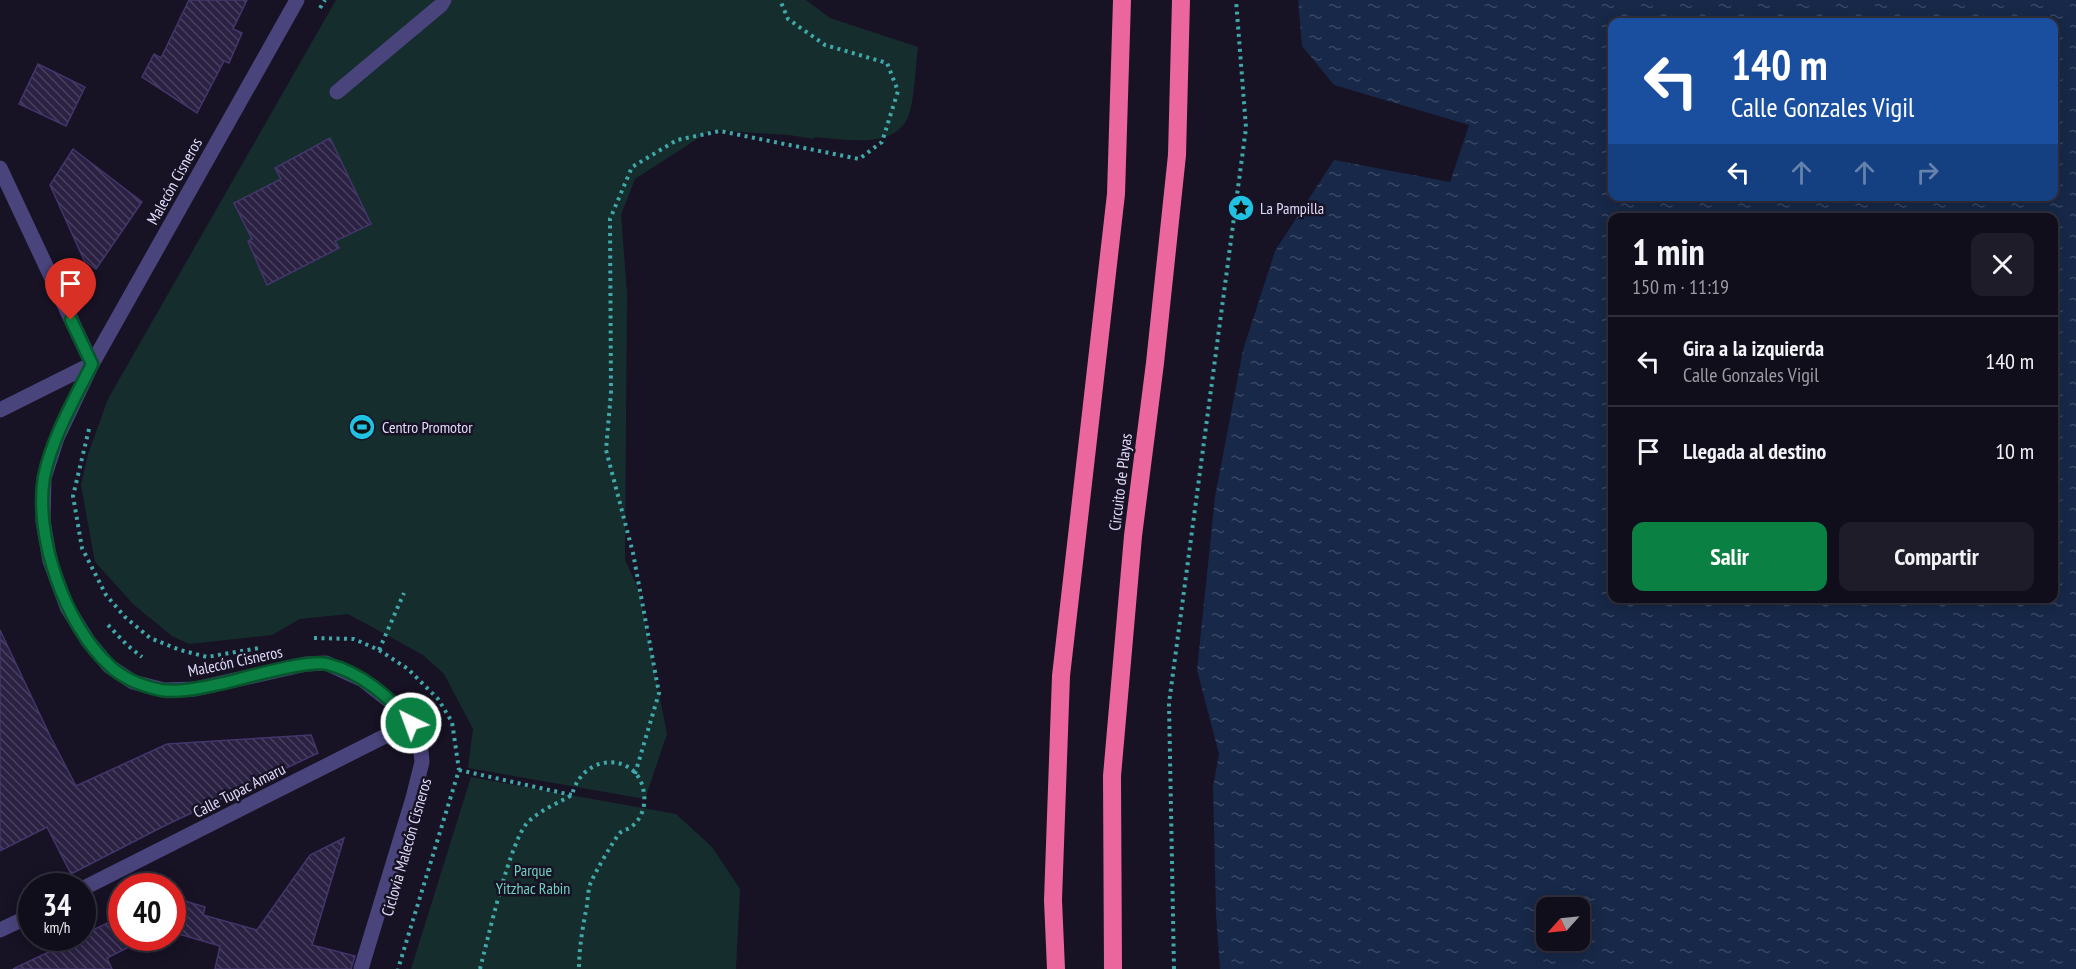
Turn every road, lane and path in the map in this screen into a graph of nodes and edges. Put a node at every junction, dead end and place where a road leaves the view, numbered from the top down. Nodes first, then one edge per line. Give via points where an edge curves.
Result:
1 (297, 0) edge
2 (325, 0) edge
3 (444, 0) edge
4 (780, 0) edge
5 (1122, 0) edge
6 (1181, 0) edge
7 (1236, 0) edge
8 (319, 9) dead end
9 (337, 92) dead end
10 (0, 168) edge
11 (92, 364) junction
12 (0, 410) edge
13 (92, 418) dead end
14 (404, 593) dead end
15 (104, 620) dead end
16 (309, 639) dead end
17 (264, 647) dead end
18 (379, 650) junction
19 (149, 663) dead end
20 (411, 723) junction
21 (459, 770) junction
22 (635, 774) junction
23 (572, 795) junction
24 (96, 882) edge
25 (18, 922) edge
26 (0, 930) edge
27 (361, 969) edge
28 (398, 969) edge
29 (480, 969) edge
30 (579, 969) edge
31 (1056, 969) edge
32 (1113, 969) edge
33 (1174, 969) edge

1 - 11 street, Malecón Cisneros
2 - 8 path
3 - 9 street
4 - 22 path via 788,19 825,45 887,63 898,90 882,142 859,159 720,131 677,140 632,167 610,219 611,392 606,450 633,553 660,693
5 - 31 highway via 1116,194 1061,676 1053,889
6 - 32 highway, Circuito de Playas via 1178,155 1133,536 1112,776
7 - 33 path via 1245,128 1169,703
10 - 11 street
11 - 12 street
11 - 20 street, Malecón Cisneros via 53,448 44,478 43,521 50,561 67,607 109,666 133,682 164,690 195,690 306,664 326,663 363,680
13 - 17 path via 73,496 82,548 106,595 150,638 180,650 207,657
14 - 18 path
15 - 19 path
16 - 18 path via 354,639
18 - 21 path via 408,669 438,699 452,723
20 - 24 street, Calle Tupac Amaru
20 - 27 street, Malecón Cisneros via 420,741 422,762
21 - 23 path
21 - 28 path
22 - 23 path via 626,766 603,762 582,773
22 - 30 path via 642,784 644,807 631,827 620,832 590,883
23 - 29 path via 527,822 512,855
25 - 26 street

